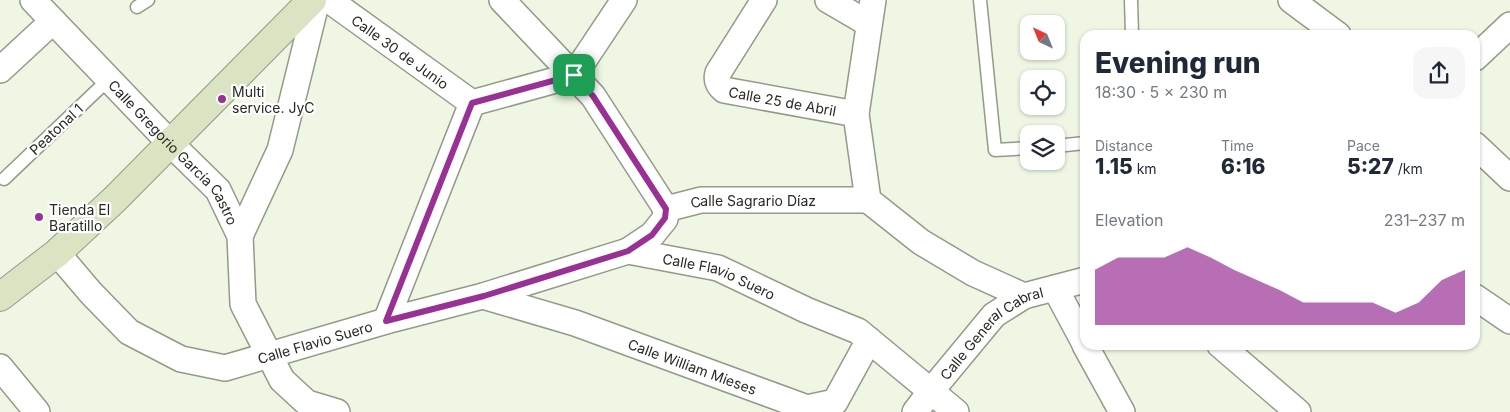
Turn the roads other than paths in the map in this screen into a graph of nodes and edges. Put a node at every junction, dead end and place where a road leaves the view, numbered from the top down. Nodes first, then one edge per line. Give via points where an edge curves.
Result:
1 (33, 0) edge
2 (148, 0) edge
3 (312, 0) edge
4 (317, 0) edge
5 (329, 0) edge
6 (502, 0) edge
7 (624, 0) edge
8 (764, 0) edge
9 (828, 0) edge
10 (980, 0) edge
11 (1131, 0) edge
12 (1291, 0) edge
13 (137, 7) dead end
14 (871, 12) edge
15 (53, 21) junction
16 (1510, 25) edge
17 (1132, 30) edge
18 (1331, 30) edge
19 (1480, 53) edge
20 (0, 70) edge
21 (574, 75) junction
22 (109, 79) junction
23 (472, 103) junction
24 (856, 114) junction
25 (170, 143) junction
26 (1080, 144) edge
27 (1065, 145) edge
28 (1020, 149) edge
29 (1480, 150) edge
30 (4, 178) dead end
31 (1510, 178) edge
32 (868, 200) junction
33 (666, 209) junction
34 (240, 236) junction
35 (628, 251) junction
36 (57, 253) junction
37 (1080, 281) edge
38 (1055, 288) junction
39 (484, 296) junction
40 (1024, 296) junction
41 (0, 297) edge
42 (1480, 300) edge
43 (386, 321) junction
44 (1510, 321) edge
45 (1080, 336) edge
46 (869, 340) junction
47 (1088, 350) edge
48 (1226, 350) edge
49 (269, 355) junction
50 (0, 367) edge
51 (931, 391) junction
52 (37, 412) edge
53 (337, 412) edge
54 (916, 412) edge
55 (956, 412) edge
56 (1122, 412) edge
57 (1298, 412) edge

1 - 15 street, Calle Gregorio García Castro
2 - 13 lane
3 - 25 main road
4 - 34 street via 280,150
5 - 23 street, Calle 30 de Junio
6 - 21 street
7 - 21 street
8 - 24 street, Calle 25 de Abril via 718,73 719,86 724,90
9 - 14 street
10 - 28 lane via 995,150
11 - 17 lane
12 - 18 street
14 - 24 street
15 - 20 street
15 - 22 street, Calle Gregorio García Castro
16 - 19 street
21 - 23 street
21 - 33 street via 593,96
22 - 25 street, Calle Gregorio García Castro
22 - 30 lane, Peatonal 1
23 - 43 street
24 - 32 street
25 - 34 street, Calle Gregorio García Castro via 218,190
25 - 36 main road
26 - 27 lane
29 - 31 street
32 - 33 street, Calle Sagrario Díaz via 702,200
32 - 40 street via 921,242
33 - 35 street via 665,218 652,235
34 - 49 street, Calle Gregorio García Castro via 243,304
35 - 39 street, Calle Flavio Suero
35 - 46 street, Calle Flavio Suero via 718,268 858,331
36 - 41 main road
36 - 49 street, Calle Flavio Suero via 129,332 181,359 225,368
37 - 38 street, Calle General Cabral
38 - 40 street, Calle General Cabral
38 - 45 street
39 - 43 street, Calle Flavio Suero
39 - 46 street, Calle William Mieses via 575,323 806,408 835,402
40 - 51 street, Calle General Cabral via 994,315
42 - 44 street
43 - 49 street, Calle Flavio Suero
46 - 51 street, Calle Flavio Suero
47 - 56 street
48 - 57 street
49 - 53 street, Calle Gregorio García Castro via 282,380 307,403
50 - 52 street
51 - 54 street, Calle General Cabral
51 - 55 street, Calle Flavio Suero

